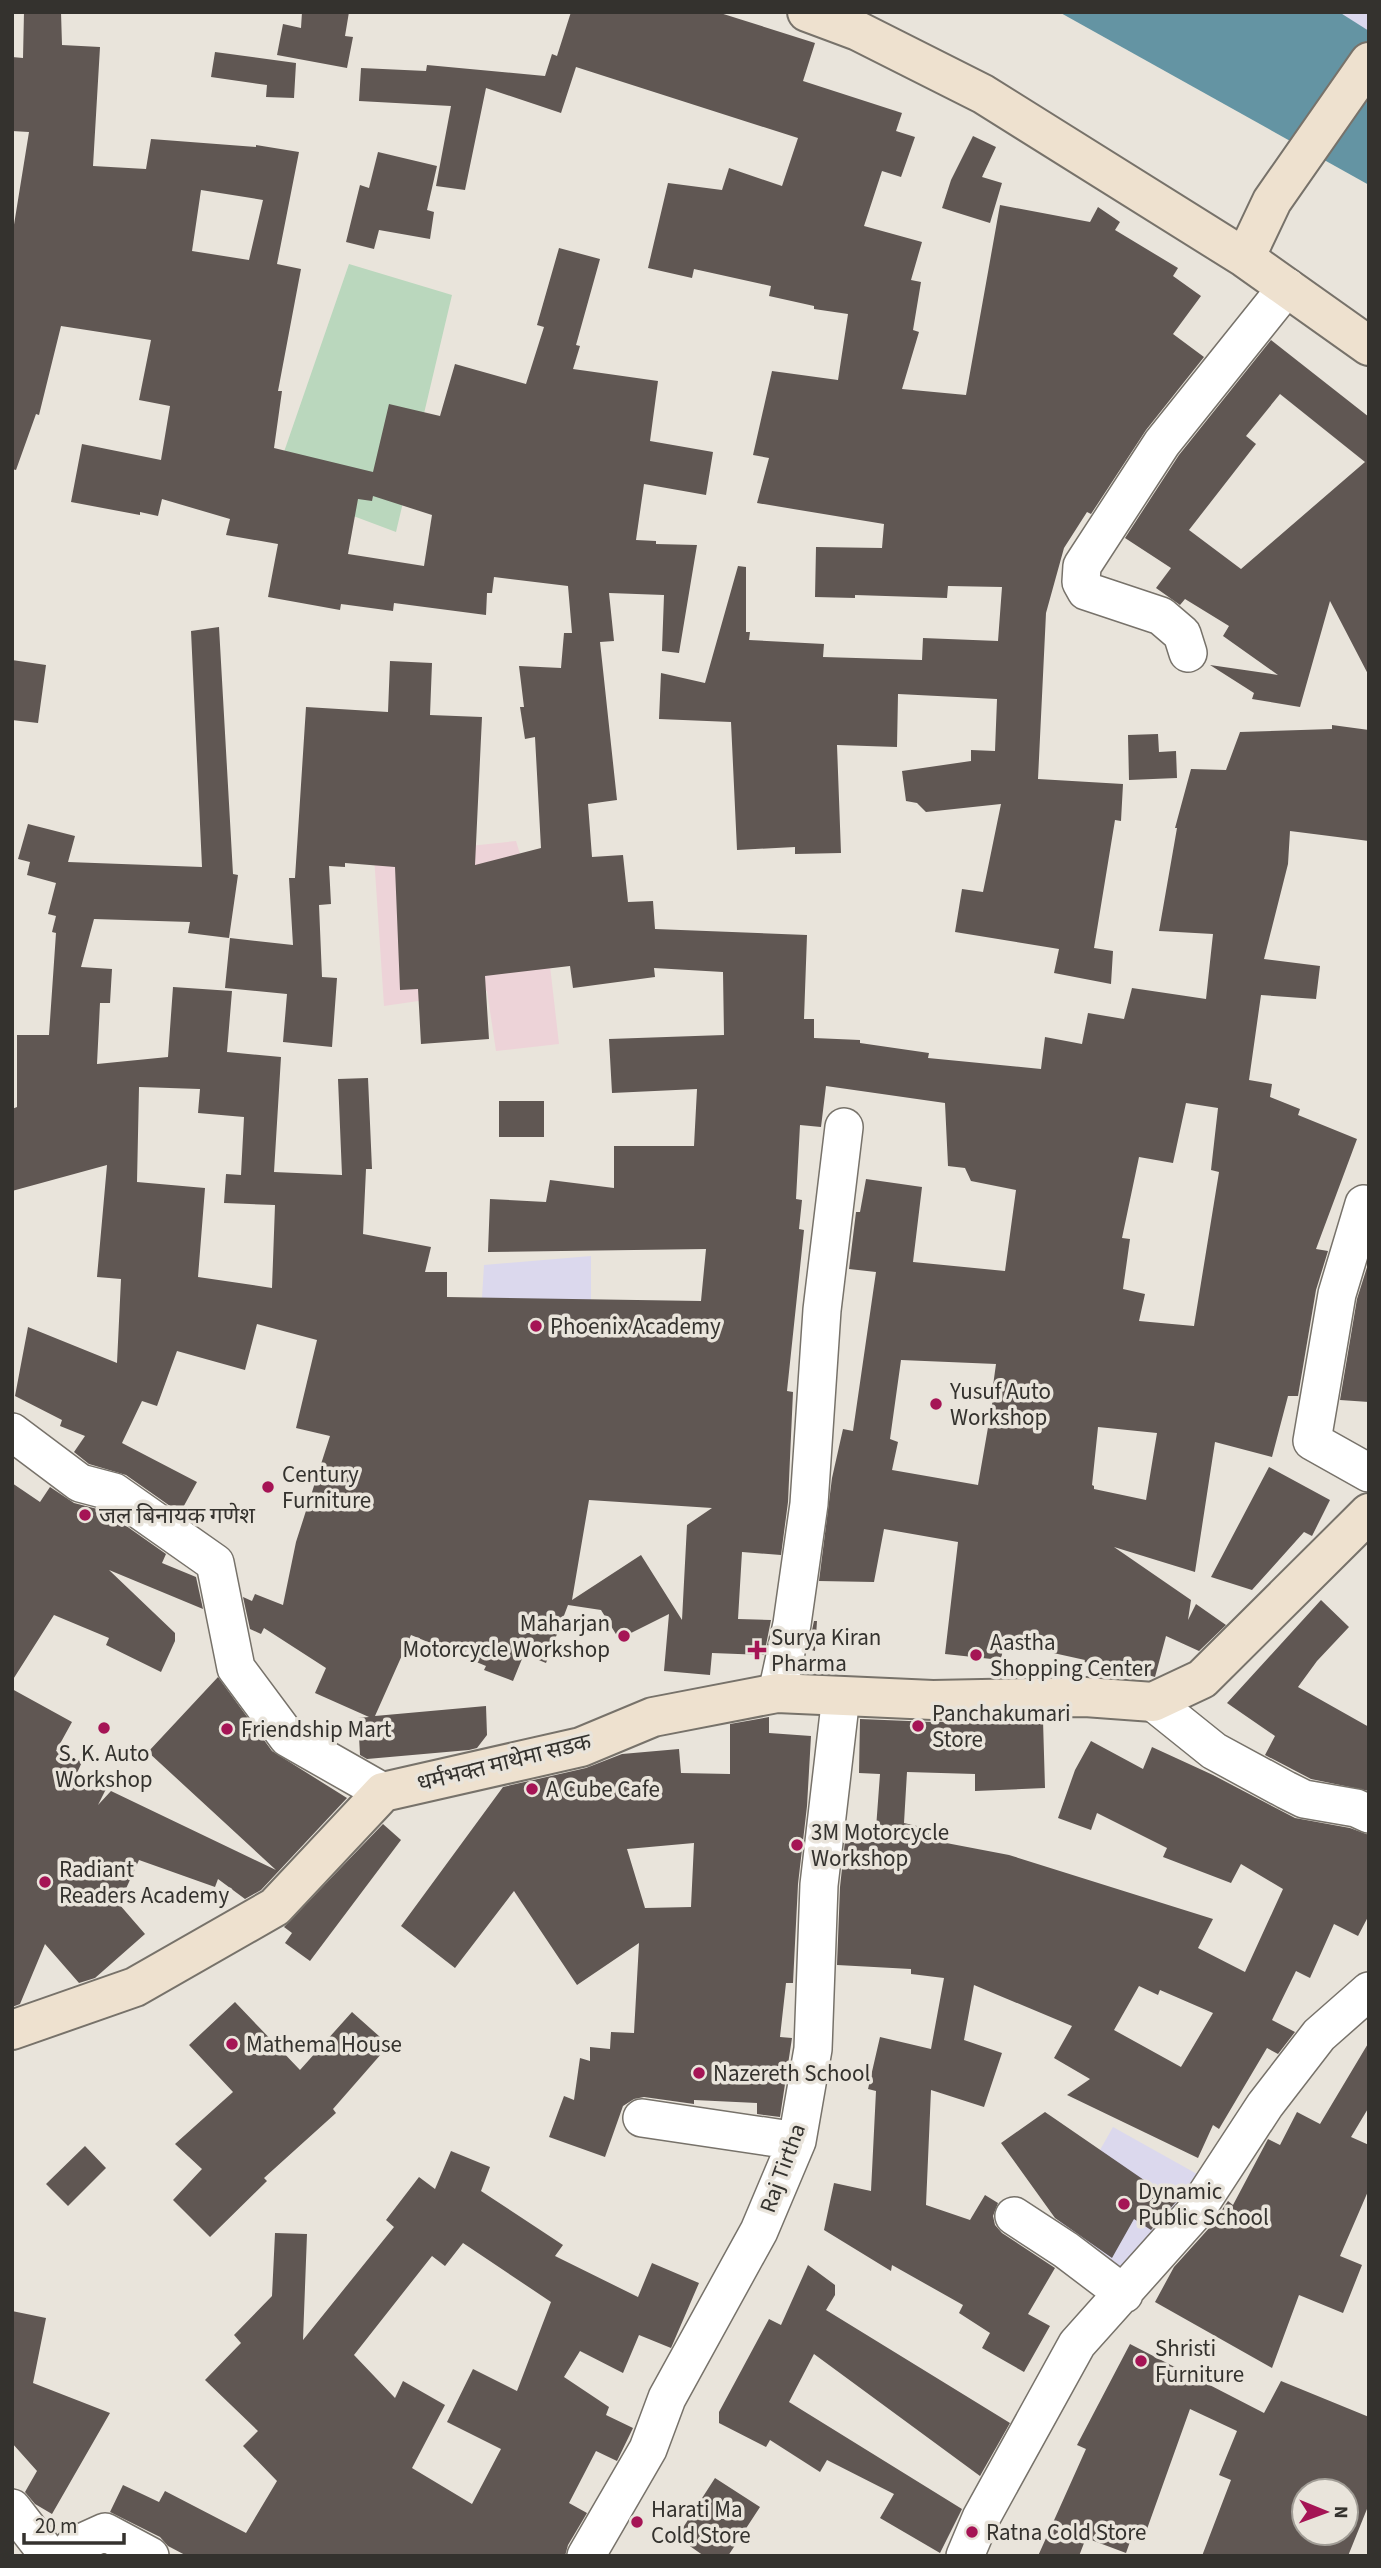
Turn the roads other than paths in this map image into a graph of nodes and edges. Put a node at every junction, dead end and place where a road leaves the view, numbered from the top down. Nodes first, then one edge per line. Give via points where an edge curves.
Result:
1 (807, 12) edge
2 (1369, 62) edge
3 (1245, 258) junction
4 (1287, 287) junction
5 (1369, 346) edge
6 (1188, 653) dead end
7 (844, 1127) dead end
8 (1364, 1203) dead end
9 (12, 1432) edge
10 (1369, 1473) edge
11 (1369, 1513) edge
12 (777, 1693) junction
13 (841, 1696) junction
14 (1153, 1702) junction
15 (383, 1792) junction
16 (1369, 1814) edge
17 (1369, 1991) edge
18 (12, 2030) edge
19 (642, 2118) dead end
20 (797, 2141) junction
21 (1014, 2216) dead end
22 (1124, 2294) junction
23 (12, 2508) edge
24 (49, 2556) edge
25 (65, 2556) edge
26 (150, 2556) edge
27 (586, 2556) edge
28 (965, 2556) edge

1 - 3 main road via 858,31 983,94
2 - 3 main road via 1272,201
3 - 4 main road
4 - 5 main road
4 - 6 street via 1162,443 1082,566 1081,582 1086,591 1161,617 1182,635
7 - 12 street via 822,1311 809,1504
8 - 10 street via 1337,1294 1311,1441
9 - 15 street via 80,1483 114,1492 215,1563 236,1668 288,1738
11 - 14 main road via 1202,1679
12 - 13 main road, धर्मभक्त माथेमा सडक
12 - 15 main road, धर्मभक्त माथेमा सडक via 653,1717 580,1747
13 - 14 main road, धर्मभक्त माथेमा सडक via 933,1700 1085,1697
13 - 20 street, Raj Tirtha via 819,1885 813,2049
14 - 16 street via 1214,1751 1286,1790 1304,1799
15 - 18 main road via 275,1907 135,1987
17 - 22 street via 1319,2035 1265,2105 1195,2213
19 - 20 street
20 - 27 street, Raj Tirtha via 759,2231 667,2398 648,2449
21 - 22 street
22 - 28 street via 1077,2344 981,2518
23 - 24 street
25 - 26 street via 74,2546 106,2532

